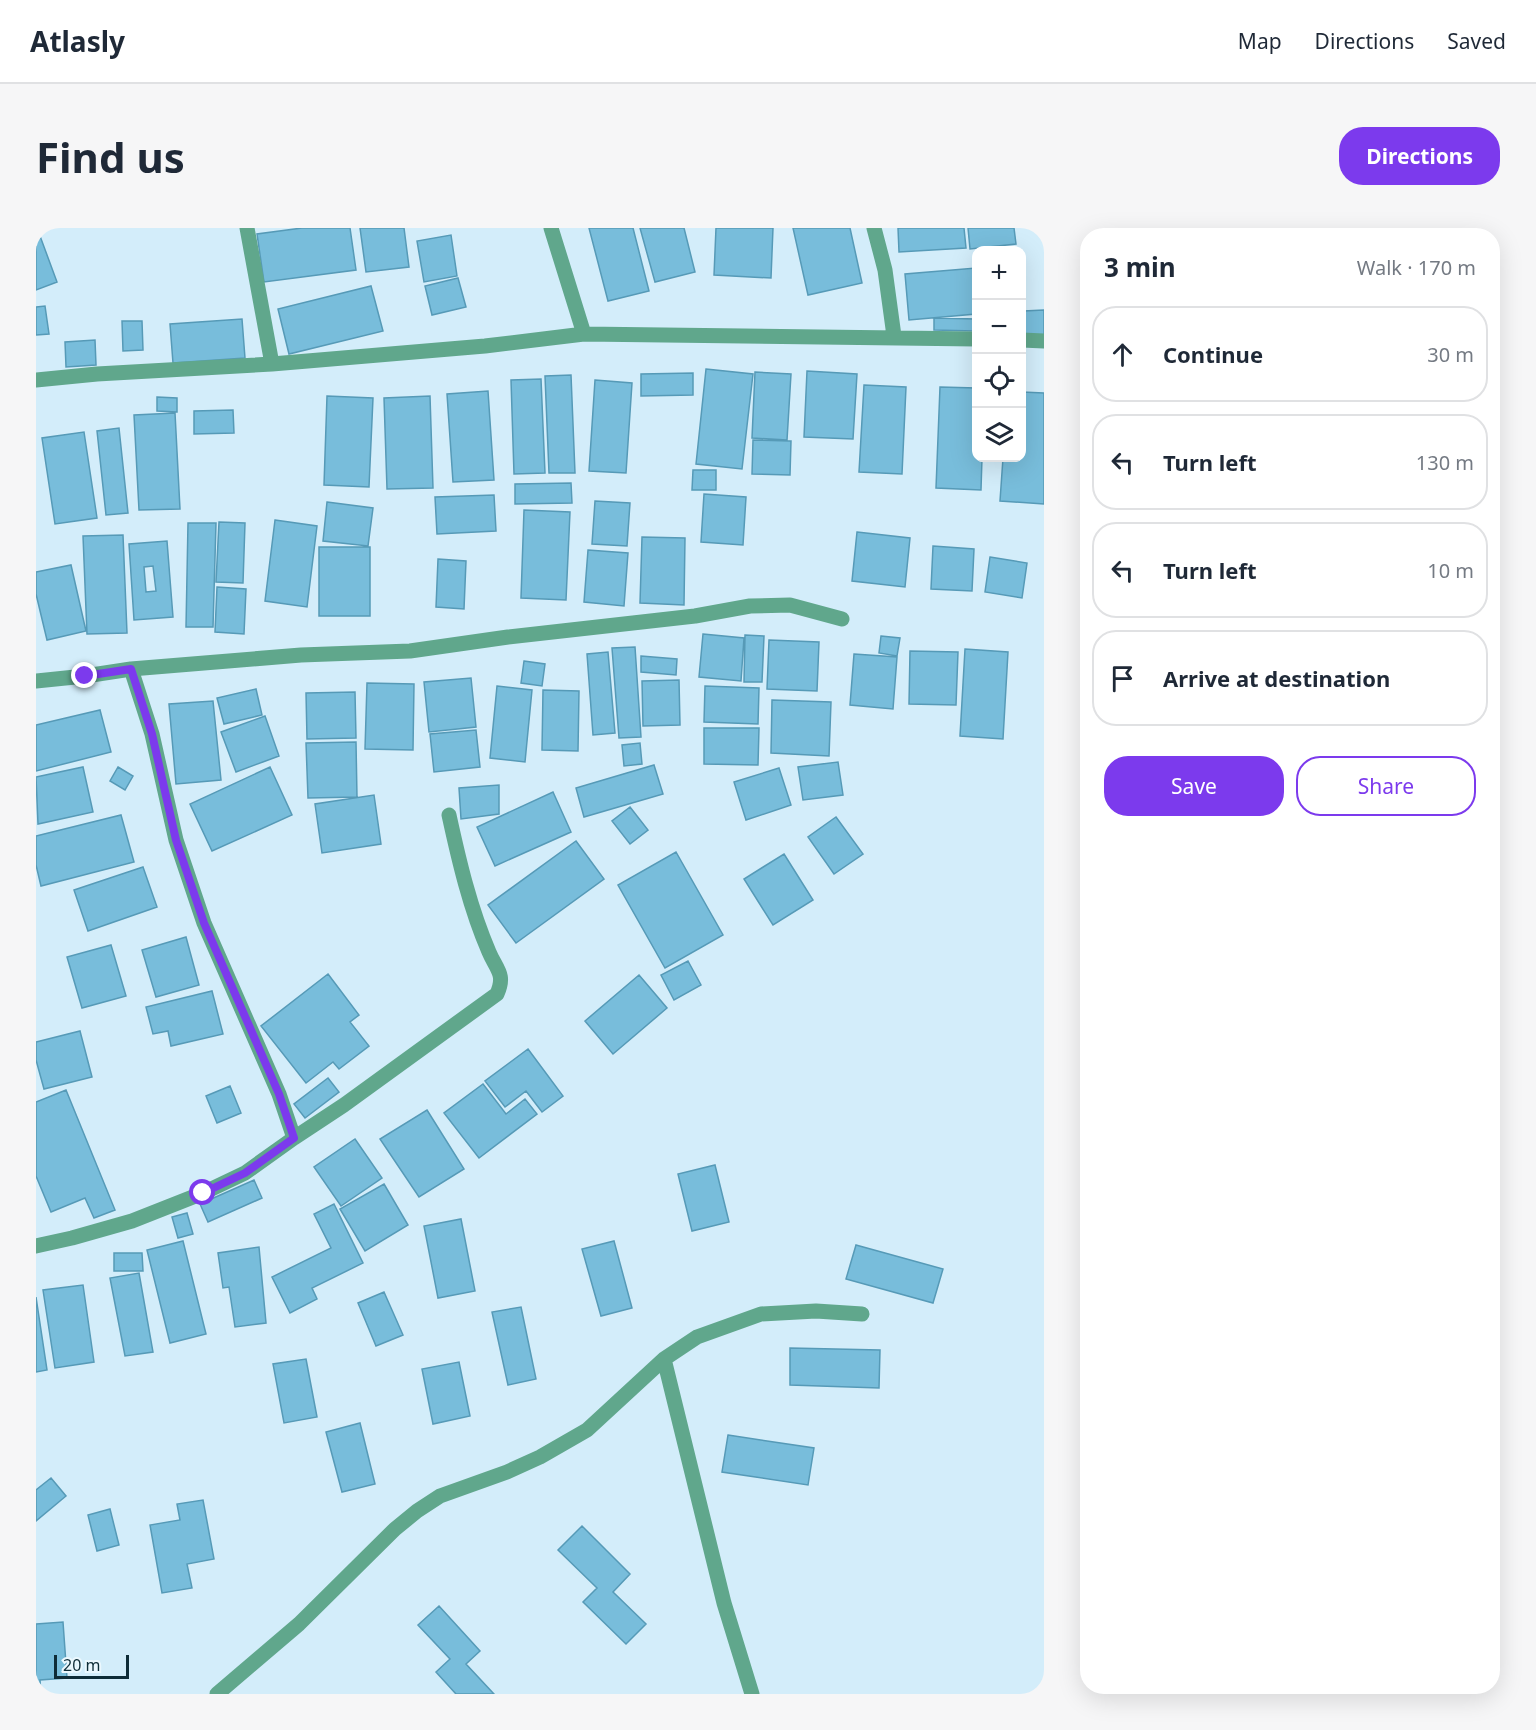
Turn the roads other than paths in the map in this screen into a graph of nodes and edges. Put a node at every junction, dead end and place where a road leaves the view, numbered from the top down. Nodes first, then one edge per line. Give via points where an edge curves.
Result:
1 (247, 228) edge
2 (550, 228) edge
3 (874, 228) edge
4 (584, 334) junction
5 (894, 336) junction
6 (972, 339) edge
7 (1026, 340) edge
8 (1044, 341) edge
9 (272, 364) junction
10 (36, 380) edge
11 (842, 619) dead end
12 (131, 669) junction
13 (36, 681) edge
14 (449, 814) dead end
15 (294, 1138) junction
16 (36, 1246) edge
17 (862, 1314) dead end
18 (663, 1359) junction
19 (217, 1694) edge
20 (752, 1694) edge

1 - 9 street
2 - 4 street
3 - 5 street via 885,270
4 - 5 street
4 - 9 street
5 - 6 street
7 - 8 street
9 - 10 street
11 - 12 street via 790,606 750,606 410,651 301,655
12 - 13 street
12 - 15 street via 152,734 176,840 204,923 279,1094
14 - 15 street via 473,910 500,971 497,994
15 - 16 street via 245,1173 203,1193 132,1221
17 - 18 street via 761,1314 697,1337
18 - 19 street via 587,1430 540,1457 440,1496 417,1511 299,1624
18 - 20 street via 724,1603

